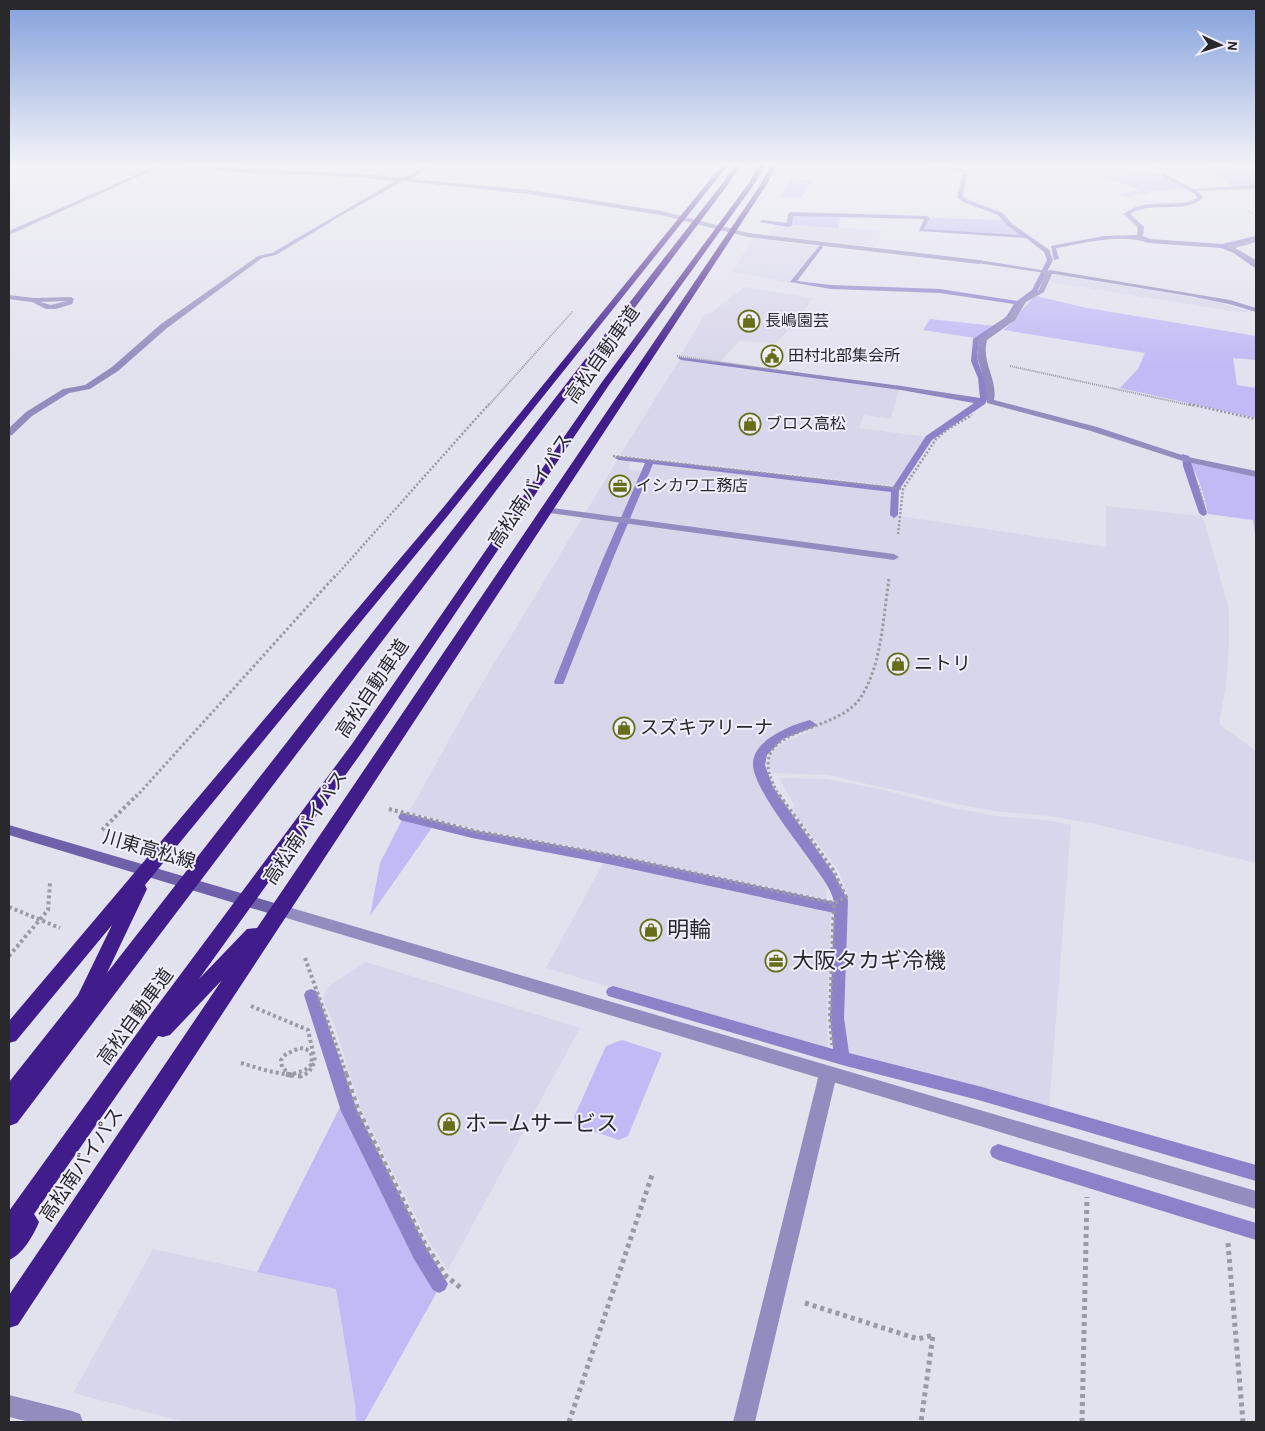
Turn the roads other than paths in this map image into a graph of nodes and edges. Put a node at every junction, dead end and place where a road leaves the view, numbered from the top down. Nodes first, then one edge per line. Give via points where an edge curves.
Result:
1 (732, 231) edge
2 (312, 232) edge
3 (670, 232) edge
4 (689, 232) edge
5 (716, 232) edge
6 (736, 232) edge
7 (1256, 240) edge
8 (1256, 263) edge
9 (1050, 272) junction
10 (9, 297) edge
11 (34, 300) dead end
12 (1256, 310) edge
13 (9, 434) edge
14 (1256, 474) edge
15 (545, 510) junction
16 (894, 557) road end
17 (9, 830) edge
18 (147, 870) junction
19 (278, 910) junction
20 (9, 1035) edge
21 (828, 1074) junction
22 (9, 1098) edge
23 (9, 1116) edge
24 (1256, 1200) edge
25 (9, 1230) edge
26 (9, 1248) edge
27 (9, 1316) edge
28 (9, 1406) edge
29 (72, 1422) edge
30 (744, 1422) edge

1 - 15 highway, 高松南バイパス
2 - 13 street via 274,254 260,258 164,326 115,369 87,387 66,391 30,414
3 - 18 highway via 440,519
4 - 23 highway, 高松自動車道
5 - 25 highway, 高松自動車道 via 605,384 357,748
6 - 9 street via 785,241 905,252
7 - 8 street via 1230,247
9 - 12 street via 1190,294
9 - 14 street via 1042,291 1024,301 1012,318 983,339 980,360 992,397 990,401 1094,429 1186,459
10 - 11 street
15 - 16 street
15 - 19 highway, 高松南バイパス
17 - 18 main road, 川東高松線
18 - 19 main road, 川東高松線
18 - 20 highway
18 - 22 highway via 85,1000
19 - 21 street
19 - 26 highway via 167,1022
19 - 27 highway, 高松南バイパス
21 - 24 street
21 - 30 street
28 - 29 street

